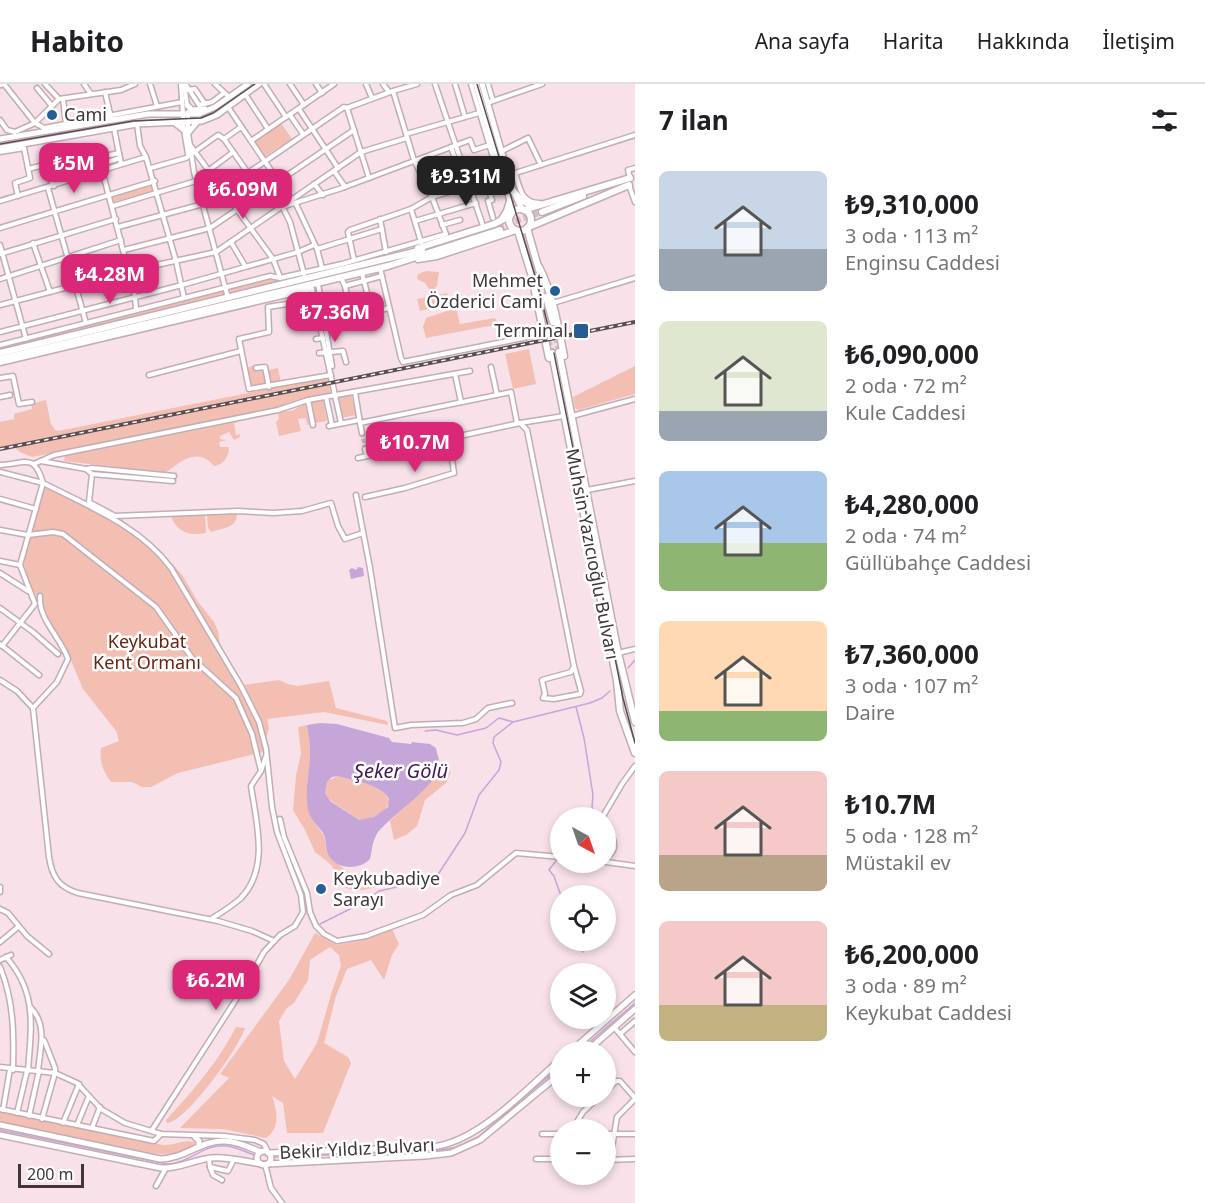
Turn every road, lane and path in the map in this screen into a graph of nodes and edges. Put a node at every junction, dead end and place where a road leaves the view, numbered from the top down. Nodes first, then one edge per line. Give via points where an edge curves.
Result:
1 (45, 84) edge
2 (84, 84) edge
3 (118, 84) edge
4 (135, 84) edge
5 (150, 84) edge
6 (184, 84) edge
7 (215, 84) edge
8 (248, 84) edge
9 (259, 84) edge
10 (264, 84) edge
11 (290, 84) edge
12 (316, 84) edge
13 (334, 84) edge
14 (366, 84) edge
15 (383, 84) edge
16 (416, 84) edge
17 (435, 84) edge
18 (455, 84) edge
19 (471, 84) edge
20 (476, 84) edge
21 (482, 84) edge
22 (488, 84) edge
23 (524, 84) edge
24 (542, 84) edge
25 (2, 85) edge
26 (37, 88) dead end
27 (123, 89) junction
28 (394, 89) edge
29 (187, 90) junction
30 (524, 90) junction
31 (105, 92) junction
32 (224, 93) junction
33 (322, 93) junction
34 (92, 94) junction
35 (245, 94) junction
36 (229, 98) junction
37 (372, 98) junction
38 (61, 99) junction
39 (490, 101) junction
40 (185, 103) junction
41 (304, 105) junction
42 (52, 106) junction
43 (157, 106) junction
44 (215, 107) junction
45 (228, 107) junction
46 (347, 108) junction
47 (299, 109) junction
48 (479, 113) junction
49 (186, 115) junction
50 (288, 116) junction
51 (465, 117) junction
52 (111, 118) junction
53 (0, 120) edge
54 (198, 121) junction
55 (186, 122) junction
56 (448, 122) junction
57 (35, 123) junction
58 (174, 123) junction
59 (66, 124) junction
60 (137, 124) junction
61 (241, 127) junction
62 (114, 128) junction
63 (312, 128) junction
64 (268, 129) junction
65 (45, 130) junction
66 (354, 130) junction
67 (186, 132) junction
68 (303, 134) junction
69 (635, 135) edge
70 (407, 136) junction
71 (0, 139) edge
72 (224, 139) junction
73 (251, 141) junction
74 (491, 144) junction
75 (454, 146) junction
76 (326, 149) junction
77 (0, 150) edge
78 (501, 151) junction
79 (361, 152) junction
80 (232, 153) junction
81 (191, 154) junction
82 (146, 157) junction
83 (120, 159) junction
84 (414, 160) junction
85 (264, 161) junction
86 (444, 163) dead end
87 (98, 165) junction
88 (541, 165) junction
89 (151, 168) junction
90 (338, 168) junction
91 (635, 168) edge
92 (28, 169) junction
93 (101, 171) junction
94 (208, 171) junction
95 (334, 171) junction
96 (248, 173) junction
97 (460, 173) junction
98 (506, 175) junction
99 (369, 178) junction
100 (155, 181) junction
101 (196, 181) junction
102 (278, 181) junction
103 (486, 181) junction
104 (632, 181) edge
105 (314, 184) junction
106 (471, 185) junction
107 (54, 186) junction
108 (345, 187) junction
109 (465, 187) junction
110 (48, 188) junction
111 (223, 191) junction
112 (513, 191) junction
113 (158, 192) junction
114 (110, 195) junction
115 (323, 195) junction
116 (18, 196) junction
117 (432, 197) junction
118 (291, 200) junction
119 (0, 201) edge
120 (510, 201) junction
121 (553, 202) junction
122 (635, 202) edge
123 (476, 203) junction
124 (203, 204) junction
125 (296, 204) junction
126 (113, 206) junction
127 (282, 206) junction
128 (411, 208) junction
129 (523, 210) junction
130 (54, 211) junction
131 (237, 211) junction
132 (540, 211) junction
133 (438, 214) junction
134 (164, 215) junction
135 (510, 216) junction
136 (116, 219) junction
137 (380, 219) junction
138 (460, 220) dead end
139 (415, 221) junction
140 (482, 223) dead end
141 (497, 224) junction
142 (442, 225) junction
143 (118, 227) junction
144 (528, 227) junction
145 (0, 228) edge
146 (210, 228) junction
147 (250, 228) junction
148 (382, 229) junction
149 (517, 230) junction
150 (61, 235) junction
151 (170, 238) junction
152 (121, 240) junction
153 (349, 240) junction
154 (231, 242) junction
155 (421, 242) junction
156 (33, 243) junction
157 (0, 245) edge
158 (315, 247) junction
159 (124, 250) junction
160 (216, 252) junction
161 (298, 252) junction
162 (1, 254) edge
163 (68, 258) junction
164 (273, 259) junction
165 (387, 259) junction
166 (354, 260) junction
167 (176, 261) junction
168 (245, 266) junction
169 (41, 267) junction
170 (538, 267) junction
171 (322, 268) junction
172 (380, 268) junction
173 (129, 271) junction
174 (222, 273) junction
175 (362, 273) junction
176 (8, 276) junction
177 (305, 276) junction
178 (382, 276) junction
179 (280, 278) junction
180 (341, 278) junction
181 (635, 278) edge
182 (0, 279) edge
183 (364, 281) junction
184 (182, 285) junction
185 (75, 286) junction
186 (314, 286) junction
187 (345, 286) junction
188 (226, 287) junction
189 (50, 292) junction
190 (135, 296) junction
191 (184, 298) junction
192 (228, 298) junction
193 (15, 301) junction
194 (293, 303) dead end
195 (552, 303) junction
196 (0, 305) edge
197 (389, 308) junction
198 (83, 310) junction
199 (136, 310) junction
200 (372, 315) junction
201 (86, 322) junction
202 (22, 326) junction
203 (556, 328) junction
204 (0, 332) edge
205 (543, 332) junction
206 (323, 338) junction
207 (26, 339) junction
208 (316, 339) dead end
209 (0, 345) edge
210 (241, 351) junction
211 (561, 351) junction
212 (0, 352) edge
213 (327, 352) junction
214 (319, 353) dead end
215 (550, 353) junction
216 (0, 361) edge
217 (346, 362) dead end
218 (491, 367) dead end
219 (256, 368) dead end
220 (470, 371) dead end
221 (455, 374) junction
222 (149, 375) dead end
223 (331, 375) junction
224 (0, 378) edge
225 (269, 387) junction
226 (355, 392) junction
227 (0, 395) edge
228 (10, 395) dead end
229 (337, 395) junction
230 (497, 395) junction
231 (326, 397) junction
232 (635, 399) edge
233 (308, 400) junction
234 (32, 402) dead end
235 (461, 402) junction
236 (564, 416) junction
237 (572, 416) junction
238 (360, 421) junction
239 (341, 423) junction
240 (518, 423) junction
241 (313, 425) dead end
242 (362, 433) tunnel mouth
243 (448, 438) junction
244 (365, 449) tunnel mouth
245 (367, 456) junction
246 (358, 458) dead end
247 (36, 462) junction
248 (0, 465) edge
249 (86, 469) junction
250 (0, 472) edge
251 (92, 474) junction
252 (174, 476) dead end
253 (635, 481) edge
254 (173, 482) dead end
255 (43, 483) junction
256 (587, 489) junction
257 (356, 495) dead end
258 (365, 497) dead end
259 (0, 499) edge
260 (90, 504) junction
261 (36, 509) junction
262 (0, 530) edge
263 (363, 533) junction
264 (28, 535) junction
265 (0, 561) edge
266 (20, 565) junction
267 (0, 573) edge
268 (31, 593) junction
269 (40, 596) dead end
270 (0, 608) edge
271 (20, 622) junction
272 (1, 645) edge
273 (635, 649) edge
274 (618, 653) junction
275 (58, 654) dead end
276 (574, 666) junction
277 (571, 672) junction
278 (39, 675) dead end
279 (577, 679) junction
280 (0, 680) edge
281 (513, 703) dead end
282 (33, 708) junction
283 (635, 722) edge
284 (635, 753) edge
285 (267, 754) junction
286 (635, 766) edge
287 (261, 771) junction
288 (608, 807) edge
289 (280, 819) dead end
290 (550, 856) edge
291 (616, 862) edge
292 (635, 866) edge
293 (0, 887) edge
294 (0, 892) edge
295 (0, 909) edge
296 (210, 920) junction
297 (18, 927) junction
298 (274, 940) junction
299 (0, 942) edge
300 (49, 954) dead end
301 (0, 960) edge
302 (0, 967) edge
303 (635, 995) edge
304 (29, 1006) junction
305 (635, 1009) edge
306 (635, 1021) edge
307 (616, 1025) edge
308 (612, 1029) edge
309 (616, 1029) edge
310 (620, 1034) junction
311 (44, 1041) dead end
312 (583, 1041) edge
313 (598, 1041) edge
314 (635, 1051) edge
315 (0, 1067) edge
316 (550, 1068) edge
317 (11, 1070) junction
318 (28, 1071) junction
319 (38, 1071) junction
320 (55, 1073) junction
321 (550, 1081) edge
322 (616, 1081) edge
323 (79, 1084) junction
324 (89, 1096) junction
325 (635, 1098) edge
326 (100, 1107) junction
327 (588, 1107) edge
328 (1, 1110) edge
329 (17, 1113) junction
330 (29, 1116) junction
331 (42, 1119) junction
332 (579, 1119) edge
333 (63, 1123) junction
334 (616, 1123) edge
335 (0, 1125) edge
336 (77, 1125) junction
337 (92, 1128) junction
338 (152, 1130) junction
339 (161, 1134) junction
340 (542, 1134) dead end
341 (550, 1134) edge
342 (616, 1134) edge
343 (635, 1134) edge
344 (0, 1135) edge
345 (195, 1137) junction
346 (199, 1147) junction
347 (265, 1152) junction
348 (209, 1158) junction
349 (234, 1159) junction
350 (536, 1159) dead end
351 (550, 1159) edge
352 (635, 1159) edge
353 (616, 1160) edge
354 (265, 1164) junction
355 (210, 1167) junction
356 (166, 1168) junction
357 (222, 1180) dead end
358 (156, 1186) dead end
359 (282, 1203) edge

1 - 38 street
2 - 34 street
3 - 27 street
4 - 27 street
5 - 43 street
6 - 29 street
6 - 40 street
7 - 32 street
8 - 36 main road
9 - 35 main road
10 - 50 street
11 - 41 street
12 - 33 street
13 - 33 street
14 - 37 street
15 - 28 street
16 - 28 street
17 - 56 street
18 - 51 street
19 - 48 street
20 - 74 main road
21 - 39 main road
22 - 39 street
23 - 30 street
24 - 30 street
25 - 57 street
26 - 42 street
27 - 31 street
28 - 37 street
28 - 70 street
29 - 32 street via 195,89 205,104
29 - 40 street
30 - 39 street
31 - 34 street
31 - 52 street
32 - 36 street
33 - 41 street
34 - 38 street
35 - 45 main road
35 - 64 street
36 - 44 main road
37 - 46 street
38 - 42 street
38 - 59 street
39 - 78 main road
40 - 43 street
40 - 44 main road via 192,110
40 - 49 street
41 - 47 street
42 - 57 street
43 - 52 street
44 - 49 main road
45 - 54 main road
45 - 61 street
46 - 63 street
46 - 66 street
47 - 50 street
47 - 63 street
48 - 51 street
48 - 74 street
49 - 52 main road
49 - 55 street
50 - 64 street
50 - 68 street
51 - 56 street
52 - 59 street
52 - 65 main road
53 - 57 street via 12,132
54 - 55 main road
54 - 67 main road
55 - 58 main road
55 - 67 street
56 - 70 street
56 - 75 street
57 - 65 street
58 - 60 main road
58 - 67 main road
59 - 65 street
60 - 62 main road
60 - 82 street
61 - 72 street
61 - 73 street
62 - 77 main road
62 - 83 street
63 - 68 street
63 - 76 street
64 - 73 street
65 - 71 main road
66 - 76 street
66 - 79 street
67 - 81 street
67 - 81 street
68 - 85 street
69 - 88 street
70 - 79 street
70 - 84 street
72 - 80 street
72 - 81 street via 218,135
73 - 85 street
74 - 75 street via 474,150 470,140
74 - 98 main road
75 - 84 street
75 - 97 street
75 - 106 street
76 - 90 street
76 - 102 street
77 - 92 street via 24,148
78 - 88 street via 528,138
78 - 98 main road
79 - 90 street
79 - 99 street
80 - 94 street
80 - 96 street
81 - 89 street
81 - 94 street
81 - 101 street
82 - 83 street
82 - 89 street
83 - 87 street
83 - 87 street via 94,158
83 - 93 street
84 - 99 street
84 - 117 street
85 - 96 street
85 - 102 street
86 - 97 street via 450,176
87 - 93 street
88 - 98 street
89 - 100 street
90 - 95 street
91 - 104 street via 628,170
92 - 107 street via 45,169
92 - 116 street via 30,178 15,183
93 - 107 street
93 - 114 street
94 - 111 street
95 - 105 street
95 - 108 street
96 - 111 street
97 - 109 street
98 - 103 street
98 - 112 main road
98 - 120 main road
98 - 121 street via 526,200
99 - 108 street
100 - 113 street
100 - 114 street
101 - 113 street
101 - 124 street
102 - 118 street
102 - 131 street
103 - 106 street
103 - 141 street via 492,200 488,201
104 - 121 highway
104 - 122 street
104 - 132 highway
104 - 144 highway
105 - 115 street
105 - 118 street
106 - 109 street
106 - 123 street
107 - 110 street
108 - 115 street
109 - 117 street
110 - 116 street
110 - 130 street
111 - 124 street
111 - 131 street
112 - 129 main road
112 - 132 highway
113 - 126 street
113 - 134 street
114 - 126 street
114 - 130 street
115 - 125 street
116 - 119 street
117 - 128 street
117 - 133 street
118 - 127 street
120 - 135 main road
120 - 141 highway
121 - 132 highway
123 - 133 street
123 - 140 street
124 - 134 street
124 - 146 street
125 - 127 street
125 - 158 street
126 - 136 street
127 - 147 street
127 - 161 street
128 - 137 street
128 - 139 street
129 - 132 highway
129 - 135 highway via 515,210
129 - 144 highway via 531,217
130 - 145 street
130 - 150 street
131 - 146 street
131 - 147 street
133 - 139 street
133 - 142 street
134 - 143 street
134 - 151 street
135 - 141 highway
135 - 149 highway via 510,225
136 - 143 street
136 - 150 street
137 - 148 street
137 - 153 street via 350,230
138 - 142 street
139 - 155 street
141 - 165 highway
142 - 155 street via 446,234
143 - 152 street
144 - 149 highway
144 - 170 highway
146 - 151 street
146 - 160 street
147 - 154 street
147 - 164 street
148 - 153 street
148 - 165 street
149 - 165 highway via 437,255
149 - 205 highway via 530,268
150 - 156 street
150 - 163 street
151 - 159 street
151 - 167 street
152 - 159 street
152 - 163 street
153 - 158 street
153 - 166 street
154 - 160 street
154 - 168 street
155 - 165 street
156 - 162 street
156 - 169 street
157 - 162 street
158 - 161 street
158 - 171 street
159 - 173 street
160 - 167 street
160 - 174 street
161 - 164 street
161 - 177 street
162 - 176 street
163 - 169 street
163 - 185 street
164 - 168 street
164 - 179 street
165 - 166 street
165 - 172 highway
165 - 177 highway
166 - 171 street
167 - 173 street
167 - 184 street
168 - 174 street
169 - 176 street
169 - 189 street
170 - 195 highway
170 - 203 highway
171 - 177 street
172 - 175 highway
172 - 178 street
173 - 185 street
173 - 190 street
174 - 184 street
174 - 188 street
175 - 180 highway
175 - 183 street
176 - 182 street
176 - 193 street
177 - 179 street
177 - 192 highway
178 - 183 street
178 - 197 street
179 - 188 street via 270,276
180 - 186 highway
180 - 187 street
181 - 195 street
183 - 187 street
183 - 200 street
184 - 190 street
184 - 191 street
185 - 189 street
185 - 198 street
186 - 206 street
186 - 213 street
186 - 216 highway
187 - 200 street via 351,316
188 - 191 street
188 - 192 street
189 - 193 street
190 - 198 street
190 - 199 street
191 - 199 street
192 - 212 highway
193 - 196 street
193 - 202 street
194 - 210 street via 269,307 269,332 239,338
195 - 203 highway
197 - 200 street
197 - 205 street via 404,362
198 - 201 street
198 - 202 street
199 - 201 street
201 - 207 street
202 - 204 street
202 - 207 street
203 - 205 highway via 556,332
203 - 211 highway, Muhsin Yazıcıoğlu Bulvarı
205 - 215 highway, Muhsin Yazıcıoğlu Bulvarı
206 - 208 street
206 - 213 street
207 - 209 street
210 - 222 street
210 - 225 street via 249,389
211 - 215 highway via 560,346 554,345
211 - 237 highway, Muhsin Yazıcıoğlu Bulvarı
213 - 214 street
213 - 217 street via 343,351
213 - 223 street
213 - 229 street
215 - 236 highway, Muhsin Yazıcıoğlu Bulvarı
218 - 230 street
219 - 225 street via 265,367
220 - 221 street
221 - 226 street
221 - 235 street
223 - 225 street
223 - 229 street
224 - 234 street via 13,376 20,405
226 - 229 street
226 - 238 street
227 - 228 street
229 - 231 street
229 - 239 street
230 - 235 street
230 - 240 street via 511,392
231 - 233 street
231 - 239 street via 330,426
232 - 237 street
233 - 241 street
233 - 247 street via 278,410 54,455
235 - 238 street
236 - 240 street
236 - 284 highway, Muhsin Yazıcıoğlu Bulvarı via 619,705
237 - 256 highway, Muhsin Yazıcıoğlu Bulvarı
238 - 239 street
238 - 242 street
240 - 243 street
240 - 276 street via 527,430
243 - 245 street
243 - 258 street via 454,473
244 - 245 street
245 - 246 street
247 - 248 street
247 - 249 street
247 - 255 street
249 - 251 street
249 - 252 street
250 - 255 street
251 - 254 street
251 - 260 street
253 - 256 street
255 - 260 street
255 - 261 street
256 - 274 highway, Muhsin Yazıcıoğlu Bulvarı
257 - 263 street
259 - 261 street
260 - 263 street via 115,516 274,513 331,503 345,539
260 - 285 street via 139,535 168,564 252,707
261 - 264 street
262 - 264 street
263 - 281 street via 394,728 460,724 476,719 488,708
264 - 266 street
264 - 287 street via 54,532 65,536 156,607 192,658 239,703
265 - 266 street
266 - 268 street
267 - 268 street
268 - 271 street via 35,605
269 - 282 street via 44,616 68,659 57,682
270 - 271 street
271 - 272 street
271 - 275 street
272 - 278 street
273 - 274 street
274 - 283 highway, Muhsin Yazıcıoğlu Bulvarı
276 - 277 street
276 - 279 street
277 - 279 street
277 - 279 street via 542,681 543,698 579,695
280 - 282 street
282 - 296 street via 49,857 57,881 78,893
285 - 287 street
285 - 298 street via 277,832 301,895 303,912 295,926
286 - 288 street
287 - 296 street via 251,786 259,843 254,875 242,897
289 - 290 street via 316,926 337,941 366,936 423,915 448,897 477,885 516,853
291 - 292 street
293 - 294 street
295 - 297 street
296 - 298 street
297 - 299 street
297 - 300 street
298 - 338 street
301 - 304 street via 8,956 26,987
302 - 317 street via 12,1008
303 - 312 main road
304 - 318 street
304 - 319 street via 42,1029
305 - 307 main road
306 - 310 street
308 - 313 main road
309 - 310 street
310 - 314 street
311 - 320 street
315 - 317 street
316 - 347 main road, Bekir Yıldız Bulvarı via 476,1132 452,1143
317 - 318 street
317 - 328 street
318 - 319 street
318 - 329 street
319 - 320 street
319 - 330 street
320 - 323 street
320 - 331 street
321 - 354 main road, Bekir Yıldız Bulvarı via 480,1140 450,1153
322 - 325 street
323 - 324 street
323 - 333 street
324 - 326 street
324 - 336 street
325 - 334 street
326 - 337 street
326 - 338 street via 122,1122
327 - 332 street
328 - 329 street
329 - 330 street
330 - 331 street
331 - 333 street
333 - 336 street
335 - 346 main road, Bekir Yıldız Bulvarı via 160,1159 177,1157
336 - 337 street
337 - 339 street via 154,1141
338 - 339 street
339 - 345 street
340 - 341 street
342 - 343 street
344 - 356 main road, Bekir Yıldız Bulvarı
345 - 346 main road
345 - 347 street via 251,1140
346 - 347 main road, Bekir Yıldız Bulvarı via 227,1141
347 - 354 main road via 271,1160
347 - 354 main road via 258,1158
348 - 349 main road, Bekir Yıldız Bulvarı
348 - 355 street
348 - 356 main road, Bekir Yıldız Bulvarı
349 - 354 main road, Bekir Yıldız Bulvarı
349 - 355 street via 228,1171
350 - 351 street
352 - 353 street
354 - 359 street via 271,1188
355 - 357 street via 212,1175
356 - 358 street

